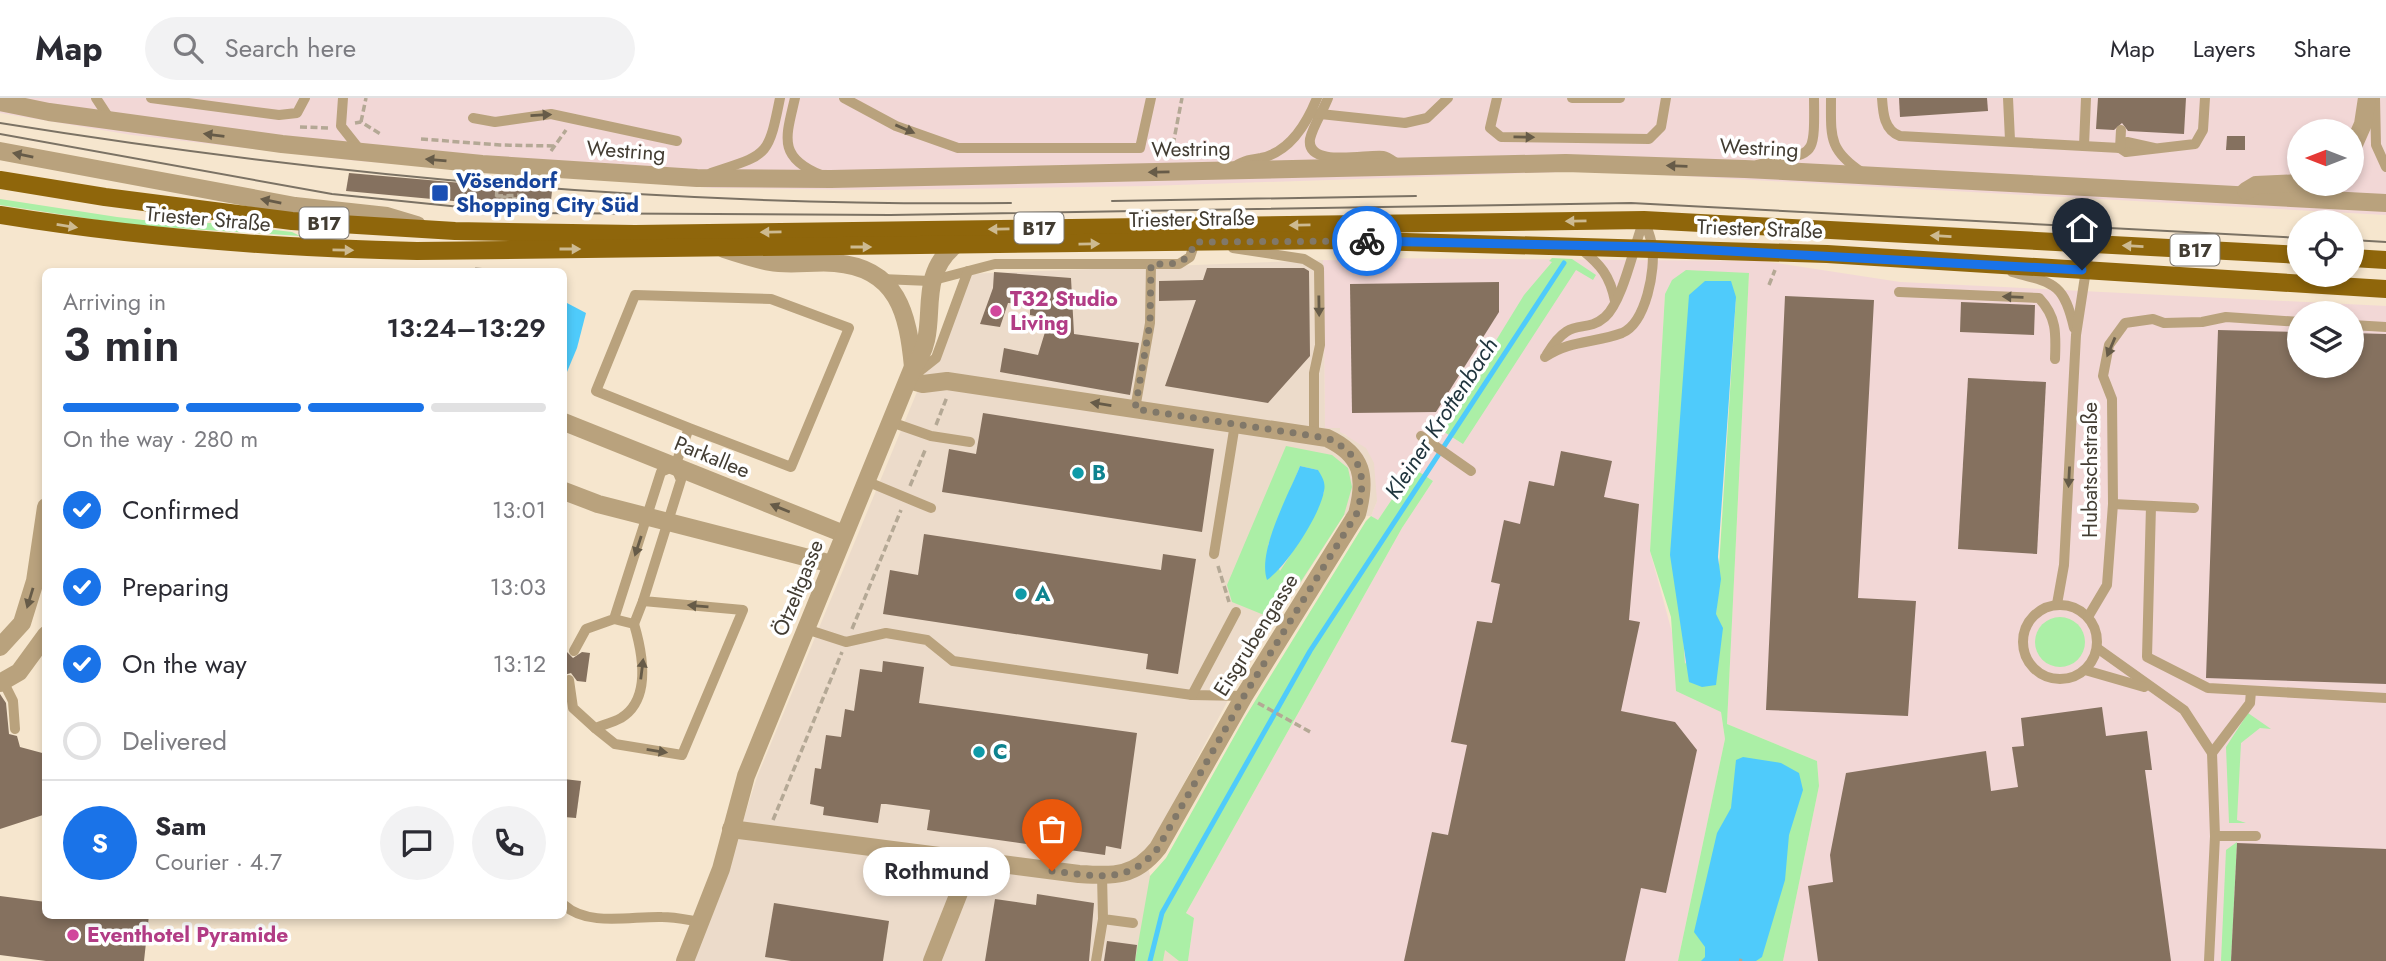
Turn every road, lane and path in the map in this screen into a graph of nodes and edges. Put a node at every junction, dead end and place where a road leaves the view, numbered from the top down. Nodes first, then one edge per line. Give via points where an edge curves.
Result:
1 (29, 98) edge
2 (96, 98) edge
3 (151, 98) edge
4 (305, 98) edge
5 (343, 98) edge
6 (366, 98) edge
7 (780, 98) edge
8 (795, 98) edge
9 (844, 98) edge
10 (1151, 98) edge
11 (1182, 98) edge
12 (1317, 98) edge
13 (1328, 98) edge
14 (1448, 98) edge
15 (1497, 98) edge
16 (1572, 98) edge
17 (1620, 98) edge
18 (1666, 98) edge
19 (1814, 98) edge
20 (1831, 98) edge
21 (1882, 98) edge
22 (2008, 98) edge
23 (2086, 98) edge
24 (2206, 98) edge
25 (2367, 98) edge
26 (2375, 98) edge
27 (0, 102) edge
28 (49, 112) junction
29 (1316, 115) junction
30 (473, 118) dead end
31 (2364, 119) edge
32 (111, 121) junction
33 (568, 129) dead end
34 (2121, 130) dead end
35 (393, 136) dead end
36 (420, 139) dead end
37 (2010, 140) junction
38 (677, 141) dead end
39 (555, 146) junction
40 (2084, 146) junction
41 (2120, 148) junction
42 (0, 151) edge
43 (551, 151) dead end
44 (363, 153) junction
45 (1171, 155) dead end
46 (2386, 167) edge
47 (1405, 168) junction
48 (1745, 169) junction
49 (1227, 171) junction
50 (1869, 177) junction
51 (697, 178) junction
52 (831, 179) junction
53 (0, 180) edge
54 (2287, 184) edge
55 (497, 186) dead end
56 (524, 195) dead end
57 (497, 196) junction
58 (2237, 196) junction
59 (532, 201) dead end
60 (2386, 202) edge
61 (496, 207) dead end
62 (0, 215) edge
63 (1644, 220) junction
64 (433, 230) junction
65 (1195, 242) junction
66 (2090, 244) junction
67 (1575, 245) junction
68 (954, 246) junction
69 (1633, 247) junction
70 (1653, 247) junction
71 (720, 248) junction
72 (2287, 254) edge
73 (2364, 259) edge
74 (2386, 260) edge
75 (1151, 264) junction
76 (1984, 266) junction
77 (2087, 270) junction
78 (968, 271) junction
79 (881, 279) junction
80 (930, 281) junction
81 (2386, 289) edge
82 (1899, 292) dead end
83 (1615, 303) junction
84 (2287, 321) edge
85 (2364, 326) edge
86 (2386, 327) edge
87 (2076, 335) junction
88 (2055, 359) dead end
89 (911, 373) junction
90 (953, 382) junction
91 (1135, 409) junction
92 (891, 422) junction
93 (567, 423) edge
94 (1235, 424) junction
95 (690, 428) junction
96 (1314, 435) junction
97 (931, 436) junction
98 (1425, 439) dead end
99 (970, 442) dead end
100 (675, 466) junction
101 (1471, 471) dead end
102 (866, 481) junction
103 (567, 492) edge
104 (906, 497) junction
105 (2113, 504) junction
106 (2151, 506) junction
107 (931, 508) dead end
108 (2194, 508) dead end
109 (648, 516) junction
110 (669, 520) junction
111 (42, 534) edge
112 (844, 534) junction
113 (1214, 554) joint
114 (832, 564) junction
115 (643, 601) junction
116 (2057, 604) junction
117 (1237, 612) joint
118 (2088, 617) junction
119 (614, 619) junction
120 (634, 624) junction
121 (806, 629) junction
122 (42, 640) edge
123 (846, 642) junction
124 (0, 647) edge
125 (2097, 648) junction
126 (574, 651) dead end
127 (2085, 670) junction
128 (1, 680) edge
129 (569, 680) dead end
130 (2151, 689) junction
131 (2251, 691) junction
132 (1192, 695) junction
133 (1249, 698) junction
134 (2386, 698) edge
135 (595, 728) junction
136 (15, 729) dead end
137 (1312, 733) dead end
138 (2212, 753) junction
139 (731, 829) junction
140 (767, 834) junction
141 (2256, 835) dead end
142 (2215, 836) junction
143 (972, 860) junction
144 (1102, 875) junction
145 (567, 907) edge
146 (1103, 919) junction
147 (701, 922) junction
148 (1133, 923) dead end
149 (685, 961) edge
150 (932, 961) edge
151 (1096, 961) edge
152 (2208, 961) edge

1 - 28 lane
2 - 32 lane
3 - 4 lane via 279,115 296,113
5 - 44 lane via 341,126
6 - 35 path via 361,122 380,135
7 - 51 lane via 773,138 758,157
8 - 52 lane via 787,149 808,170
9 -> 10 lane via 934,141 984,149 1140,148
11 - 45 path
12 - 29 lane
13 - 29 lane
14 - 29 lane via 1427,118 1405,123
15 -> 18 lane via 1490,128 1501,137 1649,139 1661,127
16 - 17 lane
19 - 48 lane via 1812,145 1802,156
20 - 50 lane via 1834,149
21 - 37 lane via 1885,122 1900,136
22 - 37 lane
23 - 40 lane
24 - 41 lane via 2203,130 2190,146 2154,148 2127,142
25 - 31 street
26 - 46 lane via 2376,145
27 - 28 street, Westring
28 - 32 street, Westring
29 - 47 lane via 1310,143 1321,157 1385,156
29 - 49 lane via 1277,152 1245,159
30 -> 38 lane via 495,122 551,114
44 -> 32 street, Westring
33 - 39 path
34 - 41 lane
36 - 39 path
37 - 40 lane
39 - 43 path
40 - 41 lane
64 -> 42 street via 387,216 295,206
51 -> 44 street, Westring
48 -> 47 street, Westring via 1566,163
47 - 49 street, Westring
48 - 50 street, Westring
49 -> 52 street, Westring
50 - 58 street, Westring
51 - 52 street, Westring
53 - 64 main road, Triester Straße / B17 via 292,221
54 - 58 street via 2256,185
55 - 57 path
56 - 57 path
57 - 59 path
57 - 61 path
58 - 60 street, Westring
62 -> 71 main road, Triester Straße / B17 via 153,237 308,249
63 -> 64 main road, Triester Straße / B17 via 635,234
66 -> 63 main road, Triester Straße / B17
63 - 69 lane
63 - 70 lane
65 - 67 main road, Triester Straße / B17
68 -> 65 main road, Triester Straße / B17
65 - 75 lane via 1190,257 1180,264
65 -> 96 lane via 1304,259 1319,268
72 -> 66 main road, Triester Straße / B17
66 - 77 lane
67 - 69 main road, Triester Straße / B17
67 - 83 lane via 1610,278
71 -> 68 main road, Triester Straße / B17
68 - 80 street, Ötzeltgasse via 939,259
69 - 70 main road, Triester Straße / B17
69 - 83 lane
70 - 76 main road, Triester Straße / B17
70 - 83 lane via 1645,303 1631,326 1625,332 1563,346 1545,357 1566,330 1601,320
71 - 79 street via 772,263 837,263 863,268
73 - 74 main road
75 - 78 lane via 995,264
75 - 91 lane via 1150,323
76 - 77 main road, Triester Straße / B17
76 - 87 lane via 2049,282 2068,300
77 - 81 main road, Triester Straße / B17
77 - 87 lane
78 - 80 lane
78 - 89 lane via 936,358
79 - 80 lane
79 - 89 street, Ötzeltgasse via 908,321
80 - 89 street, Ötzeltgasse via 924,354
88 -> 82 lane via 2056,325 2051,310 2039,298
84 -> 105 lane, Hubatschstraße via 2226,317 2202,322 2152,319 2125,323 2109,345 2103,376 2112,399
85 - 86 lane
87 -> 116 lane, Hubatschstraße via 2064,565
89 - 90 street, Eisgrubengasse via 923,384
89 - 92 street, Ötzeltgasse
91 -> 90 street, Eisgrubengasse
90 - 97 path
91 - 94 street, Eisgrubengasse
92 - 97 lane
92 - 102 street, Ötzeltgasse
93 - 100 street, Parkallee
94 - 96 street, Eisgrubengasse
94 - 113 lane
95 - 95 lane via 596,391 635,295 771,299 849,328 790,467
95 - 100 lane
96 - 133 street, Eisgrubengasse via 1342,445 1354,456 1363,485 1360,506
97 - 99 lane
97 - 104 path
98 - 101 lane
100 - 109 lane via 661,472
100 - 110 lane via 681,480
112 -> 100 street, Parkallee
102 - 104 lane
102 - 112 street, Ötzeltgasse
103 - 109 street
104 - 107 lane
104 - 123 path
105 - 106 lane
105 - 118 lane, Hubatschstraße via 2107,585
106 - 108 lane
106 - 131 lane via 2147,657 2208,688
109 - 110 street
109 -> 119 lane
110 - 114 street
110 - 115 lane
111 -> 124 street via 22,623
112 - 114 street, Ötzeltgasse
113 - 117 path via 1229,602
114 - 121 street, Ötzeltgasse
115 - 120 lane
135 -> 115 lane via 615,744 682,755 743,610
116 - 118 lane
116 - 127 lane via 2046,606 2029,620 2024,654 2030,665 2051,678 2063,679
117 - 132 lane
118 - 125 lane
119 - 120 lane
119 - 126 lane via 586,629
135 -> 120 lane via 623,717 638,699 643,655
121 - 123 lane
121 - 139 street, Ötzeltgasse via 746,776
122 - 128 street via 19,672
123 - 132 lane via 886,633 927,640 953,661
123 - 140 path
125 - 127 lane
125 - 130 lane
127 - 130 lane
128 - 136 lane via 13,701
129 - 135 lane via 573,708
130 - 138 lane via 2184,710
131 - 134 lane
131 - 138 lane via 2250,703
132 - 133 lane
133 - 137 path
133 - 144 street, Eisgrubengasse via 1145,864 1127,873
138 - 142 lane
139 - 140 street, Eisgrubengasse
139 - 147 street, Ötzeltgasse
140 - 143 street, Eisgrubengasse
141 - 142 lane
142 - 152 lane
143 - 144 street, Eisgrubengasse
143 - 150 street
144 - 146 lane
145 - 147 lane via 600,918
146 - 148 lane
146 - 151 lane
147 - 149 street, Ötzeltgasse

